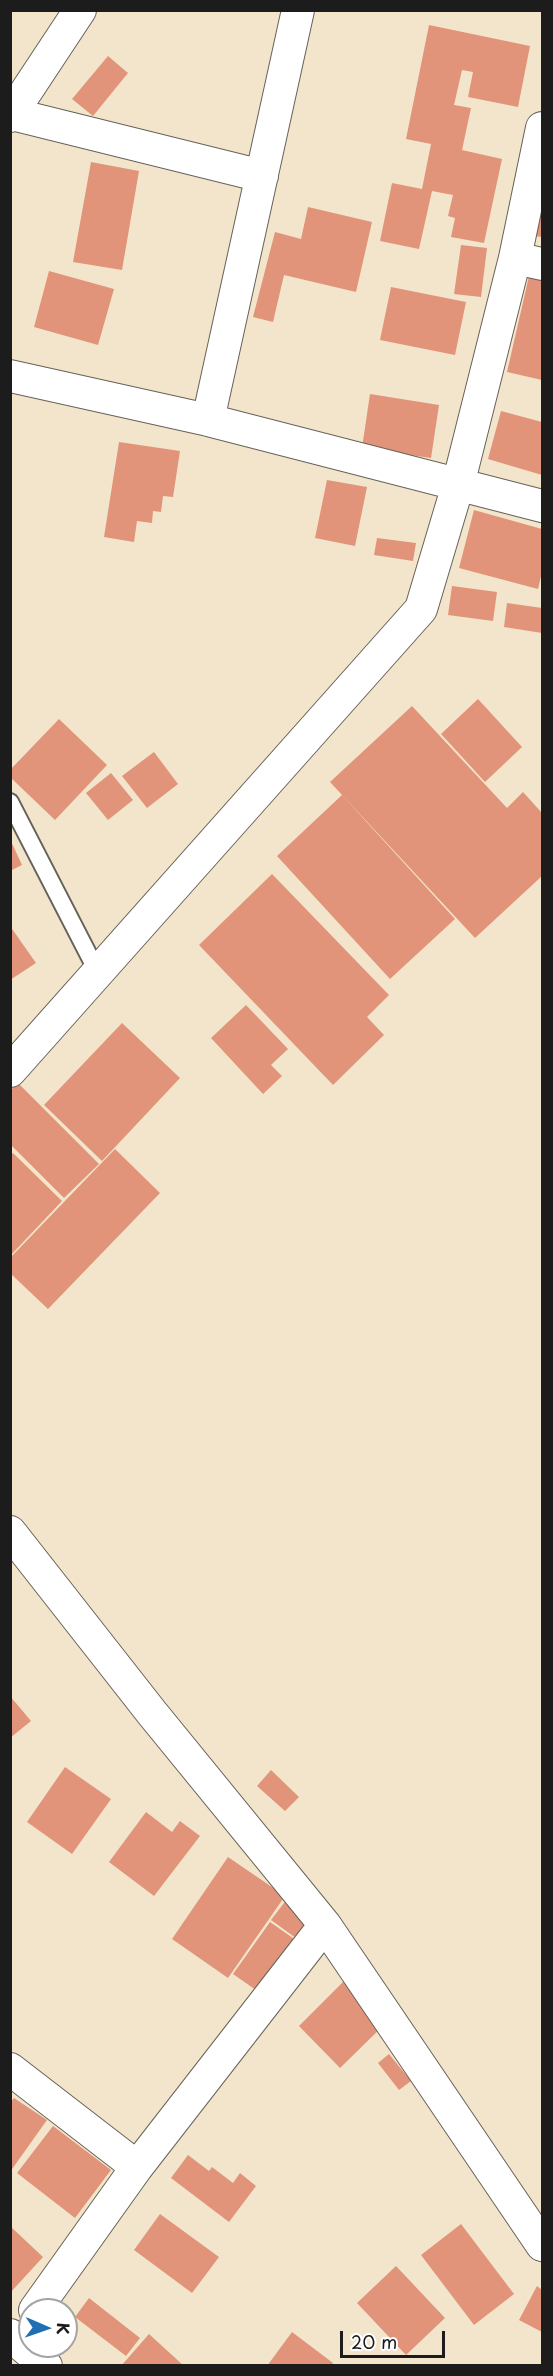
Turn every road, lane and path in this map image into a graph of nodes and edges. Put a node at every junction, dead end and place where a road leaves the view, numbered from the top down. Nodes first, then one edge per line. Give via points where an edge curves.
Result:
1 (80, 10) edge
2 (298, 10) edge
3 (11, 115) edge
4 (543, 129) edge
5 (262, 176) junction
6 (529, 261) edge
7 (10, 376) edge
8 (208, 420) junction
9 (458, 486) junction
10 (543, 506) edge
11 (10, 802) edge
12 (98, 973) junction
13 (10, 1071) edge
14 (10, 1532) edge
15 (325, 1925) junction
16 (10, 2069) edge
17 (137, 2167) junction
18 (543, 2245) edge
19 (44, 2298) edge
20 (16, 2334) edge
21 (46, 2366) edge

1 - 3 street
2 - 5 street
3 - 5 street
4 - 6 street
5 - 8 street
6 - 9 street
7 - 8 street
8 - 9 street
9 - 10 street
9 - 12 street via 421,609
11 - 12 lane
12 - 13 street
14 - 15 street
15 - 17 street
15 - 18 street
16 - 17 street
17 - 19 street
20 - 21 street

